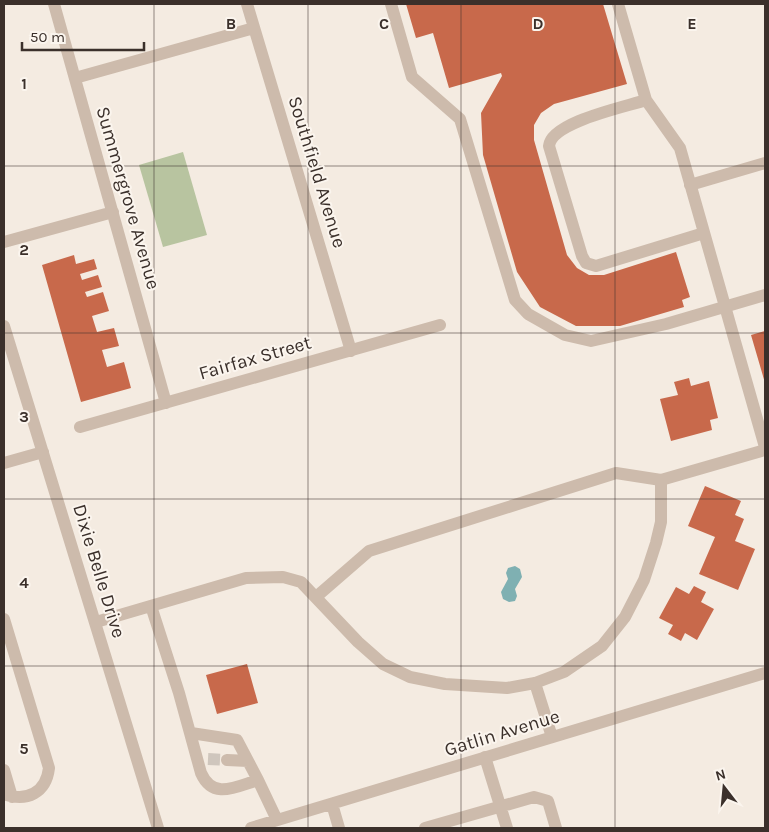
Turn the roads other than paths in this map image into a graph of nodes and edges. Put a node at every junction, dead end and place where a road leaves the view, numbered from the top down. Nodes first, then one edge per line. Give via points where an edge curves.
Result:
1 (54, 4) edge
2 (246, 4) edge
3 (391, 4) edge
4 (618, 4) edge
5 (254, 28) junction
6 (75, 78) junction
7 (646, 100) junction
8 (765, 163) edge
9 (690, 185) junction
10 (113, 212) junction
11 (704, 233) junction
12 (4, 242) edge
13 (765, 295) edge
14 (725, 308) junction
15 (4, 326) edge
16 (440, 326) dead end
17 (351, 351) junction
18 (166, 403) junction
19 (80, 427) dead end
20 (765, 448) edge
21 (43, 452) junction
22 (4, 464) edge
23 (661, 480) junction
24 (316, 597) junction
25 (151, 606) junction
26 (4, 620) edge
27 (96, 622) junction
28 (765, 673) edge
29 (535, 683) junction
30 (191, 733) junction
31 (552, 737) junction
32 (485, 757) junction
33 (227, 760) tunnel mouth
34 (248, 761) junction
35 (4, 770) edge
36 (258, 780) junction
37 (8, 796) edge
38 (332, 804) junction
39 (500, 807) junction
40 (277, 820) junction
41 (158, 828) edge
42 (251, 828) edge
43 (339, 828) edge
44 (425, 828) edge
45 (507, 828) edge
46 (556, 828) edge

1 - 6 street, Summergrove Avenue
2 - 5 street, Southfield Avenue
3 - 14 street via 412,77 460,119 515,300 528,314 566,335 591,341
4 - 7 street
5 - 6 street
5 - 17 street, Southfield Avenue
6 - 10 street, Summergrove Avenue
7 - 9 street via 680,148
7 - 11 street via 568,125 556,132 550,141 582,256 586,263 596,266
8 - 9 street
9 - 11 street
10 - 12 street
10 - 18 street, Summergrove Avenue
11 - 14 street
13 - 14 street
14 - 20 street
15 - 21 street, Dixie Belle Drive
16 - 17 street, Fairfax Street
17 - 18 street, Fairfax Street
18 - 19 street, Fairfax Street
20 - 23 street
21 - 22 street
21 - 27 street, Dixie Belle Drive
23 - 24 street via 616,473 369,551
23 - 29 street via 661,522 656,543 644,580 625,617 602,646 564,672
24 - 25 street via 301,582 283,577 246,578
24 - 29 street via 383,664 410,677 445,684 507,688
25 - 27 street
25 - 30 street
26 - 37 street via 49,768 48,779 36,793 28,797
27 - 41 street, Dixie Belle Drive
28 - 31 street, Gatlin Avenue
29 - 31 street
30 - 34 street via 237,740
30 - 36 street via 203,759 207,784 227,790
31 - 32 street, Gatlin Avenue
32 - 38 street, Gatlin Avenue
32 - 39 street
33 - 34 street
34 - 36 street
35 - 37 street
36 - 40 street
38 - 40 street, Gatlin Avenue
38 - 43 street
39 - 44 street
39 - 45 street
39 - 46 street via 534,797 548,801
40 - 42 street, Gatlin Avenue

